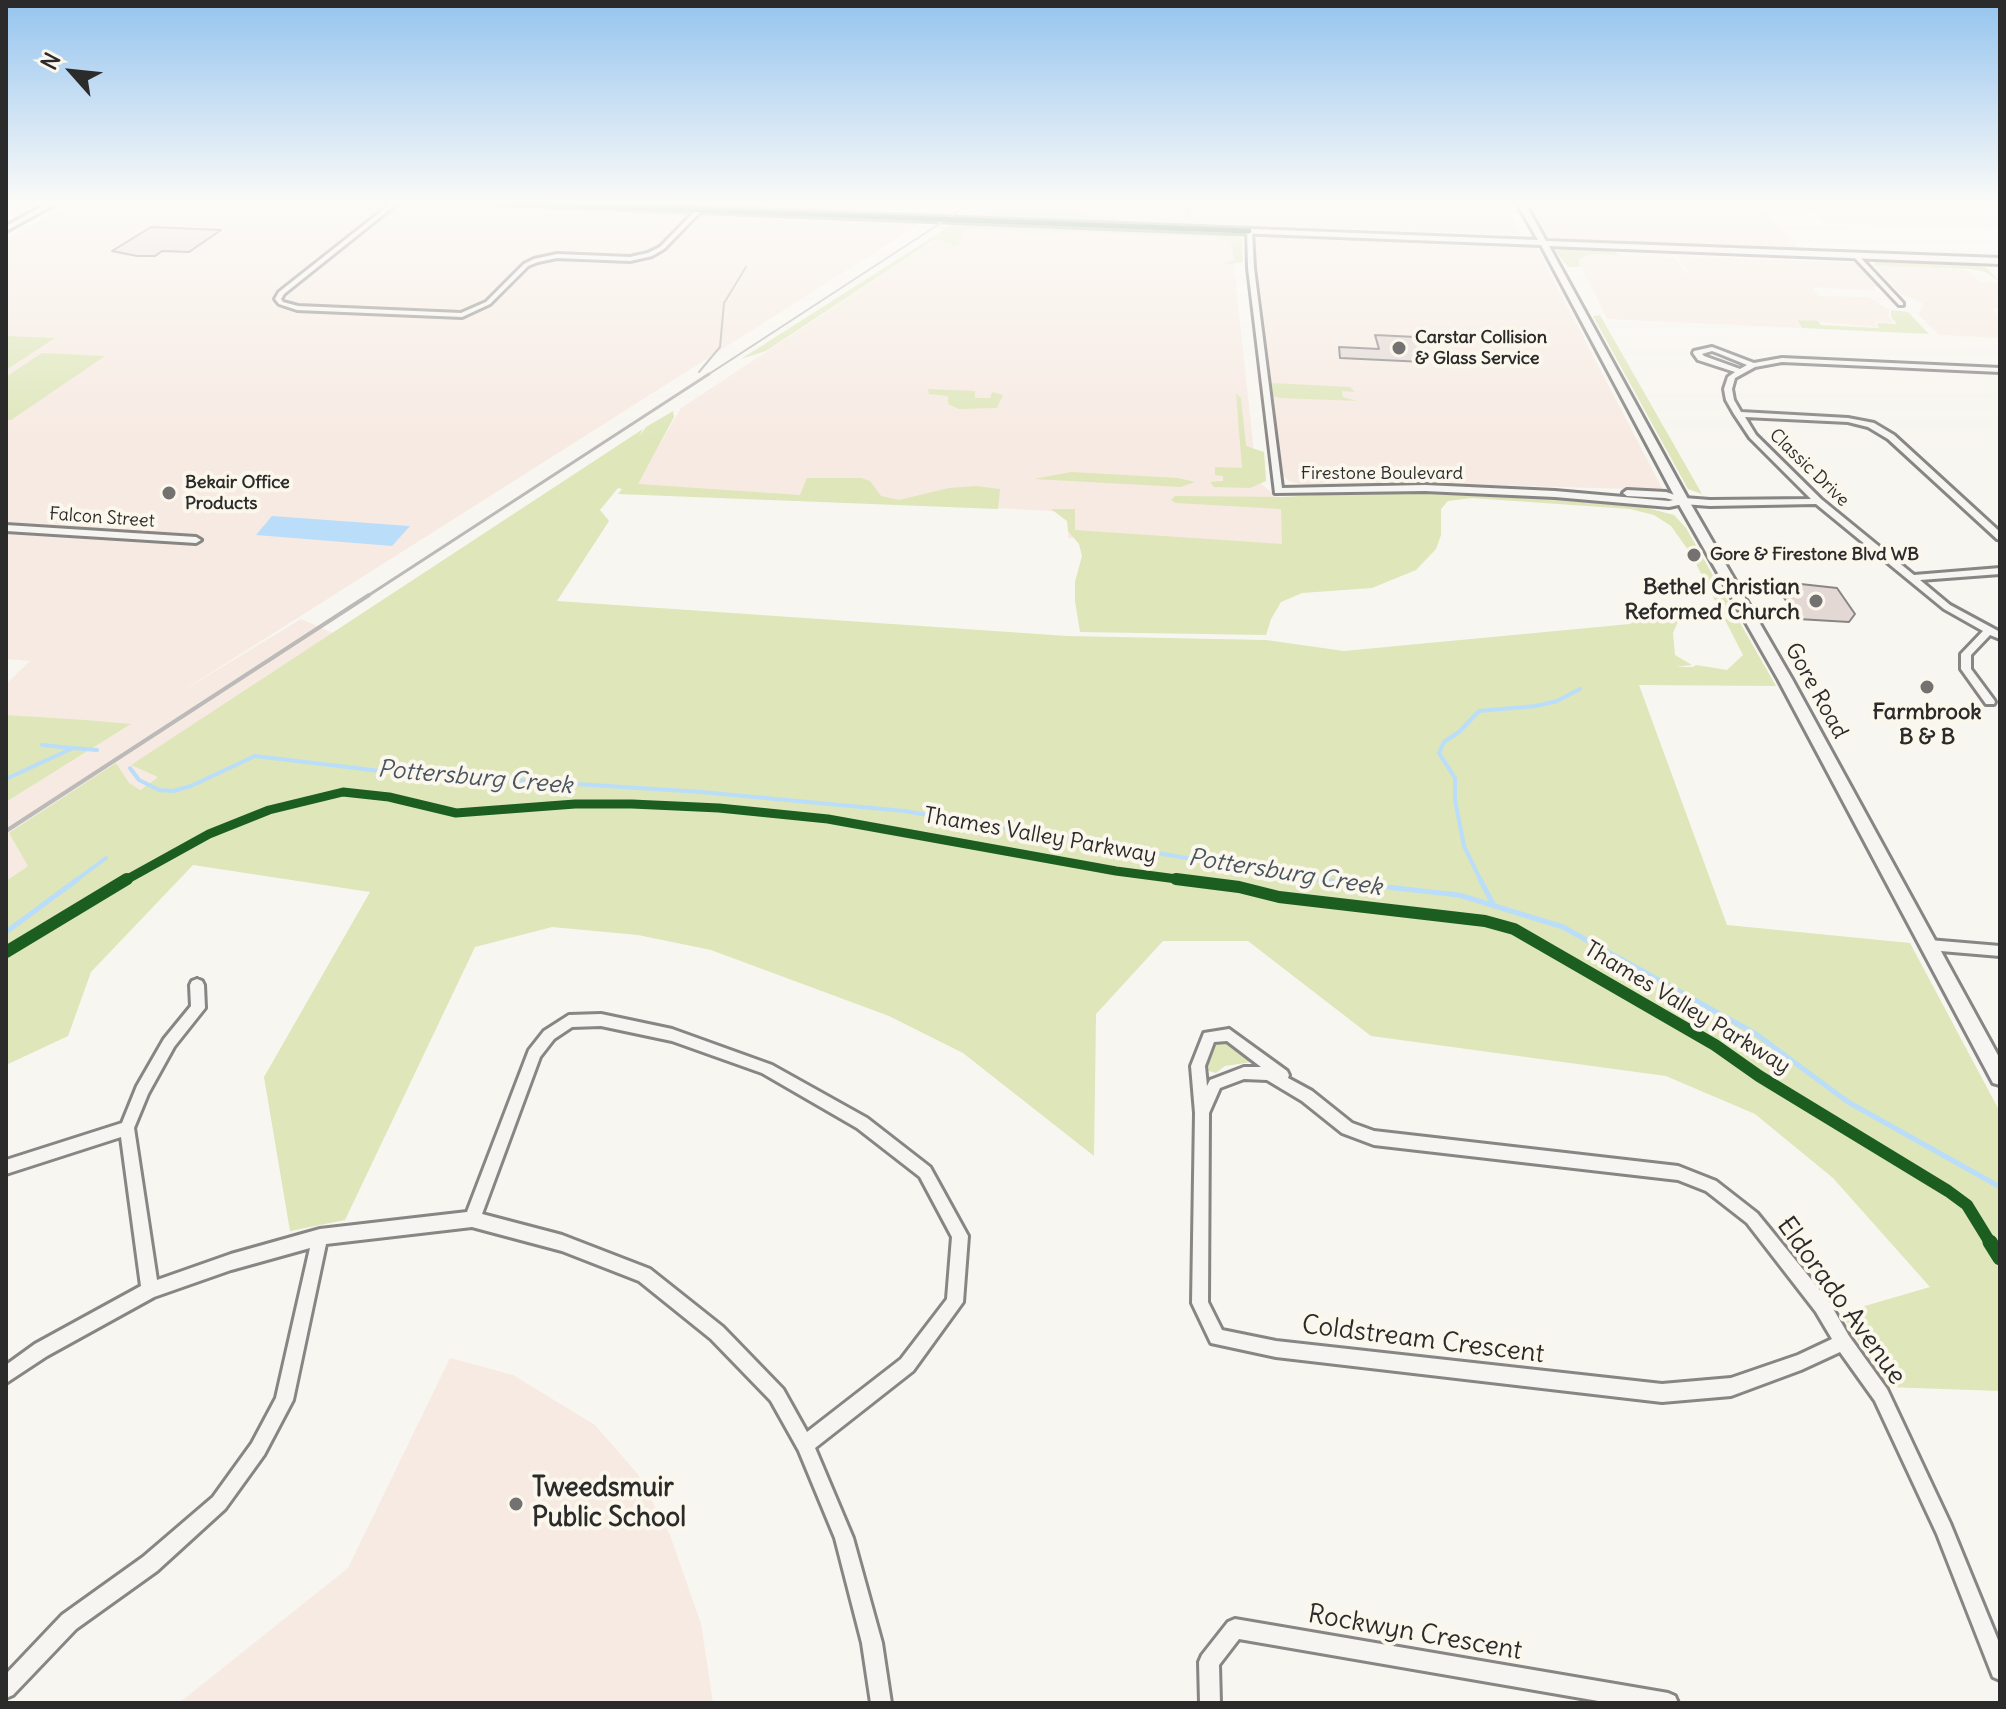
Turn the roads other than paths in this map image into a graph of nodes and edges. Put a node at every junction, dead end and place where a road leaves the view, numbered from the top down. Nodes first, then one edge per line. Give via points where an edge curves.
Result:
1 (295, 282) edge
2 (509, 282) edge
3 (1253, 282) edge
4 (1565, 282) edge
5 (1880, 282) edge
6 (1901, 304) dead end
7 (1753, 365) junction
8 (2000, 370) edge
9 (1741, 372) junction
10 (1738, 414) junction
11 (1683, 501) junction
12 (1818, 501) junction
13 (6, 528) edge
14 (2000, 537) edge
15 (196, 540) dead end
16 (2000, 571) edge
17 (1910, 578) junction
18 (1988, 631) junction
19 (2000, 636) edge
20 (1990, 702) dead end
21 (1929, 945) junction
22 (2000, 951) edge
23 (197, 985) dead end
24 (2000, 1077) edge
25 (1307, 1096) junction
26 (1202, 1113) junction
27 (127, 1128) junction
28 (6, 1167) edge
29 (472, 1219) junction
30 (320, 1237) junction
31 (150, 1290) junction
32 (1843, 1342) junction
33 (6, 1375) edge
34 (805, 1445) junction
35 (2000, 1670) edge
36 (6, 1688) edge
37 (881, 1703) edge
38 (1210, 1703) edge
39 (1668, 1703) edge

1 - 2 street via 281,293 281,303 462,315 488,303
3 - 11 street, Firestone Boulevard via 1278,491 1425,488
4 - 11 main road, Gore Road
5 - 6 street
7 - 8 street via 1795,360
7 - 9 street
7 - 9 street via 1712,349 1697,353
9 - 10 street, Classic Drive via 1732,377 1728,389
10 - 12 street, Classic Drive via 1770,456
10 - 14 street via 1871,425 1891,437
11 - 12 street, Firestone Boulevard
11 - 21 main road, Gore Road
12 - 17 street, Classic Drive
13 - 15 street, Falcon Street
16 - 17 street
17 - 18 street, Classic Drive
18 - 19 street, Classic Drive
18 - 20 street via 1966,654 1966,669
21 - 22 street
21 - 24 main road, Gore Road
23 - 27 street via 198,1008 169,1043
25 - 26 street, Eldorado Avenue via 1269,1074 1244,1073 1215,1084
25 - 26 street, Eldorado Avenue via 1229,1035 1209,1037 1198,1066
25 - 32 street, Eldorado Avenue via 1347,1128 1374,1138 1678,1173 1711,1186 1752,1218 1822,1306
26 - 32 street, Coldstream Crescent via 1200,1303 1217,1337 1276,1349 1662,1393 1731,1387
27 - 28 street
27 - 31 street
29 - 30 street
29 - 34 street via 562,1243 644,1275 717,1333 777,1395
29 - 34 street via 534,1054 569,1021 601,1020 672,1035 767,1069 862,1123 925,1172 960,1236 955,1302 907,1365
30 - 31 street
30 - 36 street via 284,1400 258,1449 219,1503 150,1564 69,1622
31 - 33 street
32 - 35 street, Eldorado Avenue via 1881,1395 1944,1529
34 - 37 street via 844,1538 872,1643
38 - 39 street, Rockwyn Crescent via 1209,1662 1235,1629

